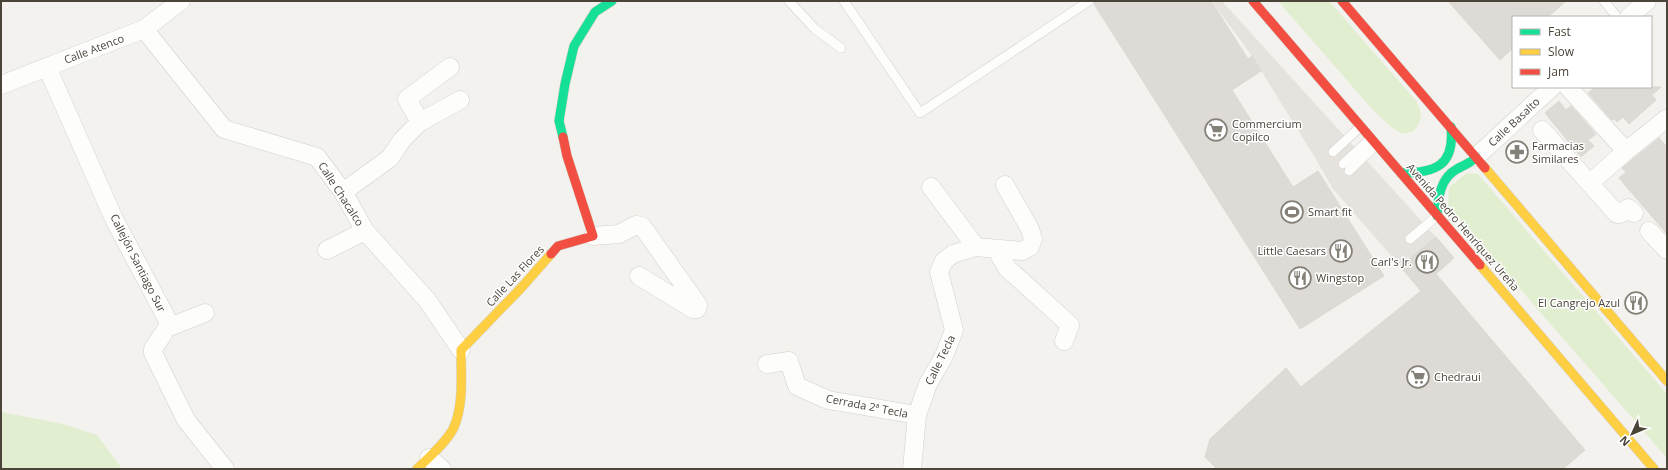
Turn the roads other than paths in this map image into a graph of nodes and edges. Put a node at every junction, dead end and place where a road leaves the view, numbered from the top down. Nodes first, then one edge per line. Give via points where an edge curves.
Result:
1 (181, 1) edge
2 (612, 1) edge
3 (789, 1) edge
4 (844, 1) edge
5 (1089, 1) edge
6 (1253, 1) edge
7 (1342, 1) edge
8 (1604, 1) edge
9 (1647, 1) edge
10 (1617, 16) edge
11 (1630, 16) edge
12 (144, 29) junction
13 (842, 48) dead end
14 (47, 67) junction
15 (450, 67) dead end
16 (1, 85) edge
17 (1551, 88) edge
18 (1569, 88) edge
19 (460, 100) dead end
20 (1667, 120) edge
21 (420, 122) junction
22 (1360, 127) junction
23 (1451, 127) junction
24 (1542, 130) dead end
25 (1373, 142) junction
26 (1626, 151) junction
27 (1333, 152) dead end
28 (1476, 157) junction
29 (1343, 164) dead end
30 (1349, 171) dead end
31 (1400, 173) junction
32 (1590, 183) junction
33 (1005, 185) dead end
34 (931, 187) dead end
35 (343, 192) junction
36 (1634, 213) dead end
37 (1437, 216) junction
38 (365, 231) junction
39 (1649, 231) dead end
40 (593, 236) junction
41 (1410, 239) dead end
42 (976, 247) junction
43 (998, 249) junction
44 (327, 250) dead end
45 (1667, 250) edge
46 (639, 276) dead end
47 (204, 313) dead end
48 (168, 328) junction
49 (1064, 341) dead end
50 (461, 350) junction
51 (767, 364) dead end
52 (1667, 381) edge
53 (917, 415) junction
54 (429, 465) edge
55 (225, 469) edge
56 (912, 469) edge
57 (1654, 469) edge

1 - 12 street, Calle Atenco
2 - 40 main road via 595,12 574,46 559,121 567,156
3 - 13 lane via 815,29
4 - 5 lane via 920,113
6 - 22 main road, Avenida Pedro Henríquez Ureña
7 - 23 main road
8 - 10 lane
9 - 11 street
12 - 14 street, Calle Atenco
12 - 35 street, Calle Chacalco via 224,129 317,157
14 - 16 street, Calle Atenco
14 - 48 street, Callejón Santiago Sur via 114,219 168,321
15 - 21 street via 407,99
17 - 28 street, Calle Basalto
18 - 26 street
19 - 21 street
20 - 26 street
21 - 35 street via 402,140 390,158
22 - 25 main road, Avenida Pedro Henríquez Ureña
22 - 27 lane
23 - 28 main road
23 - 31 main road via 1451,150 1442,163 1429,171
24 - 32 street
25 - 29 lane
25 - 30 lane
25 - 31 main road, Avenida Pedro Henríquez Ureña
26 - 32 street
28 - 37 main road via 1445,179 1438,195
28 - 52 main road
31 - 37 main road, Avenida Pedro Henríquez Ureña
32 - 36 street via 1617,214 1628,208
33 - 43 street, Calle Tecla via 1033,239 1030,247 1022,251
34 - 42 street
35 - 38 street, Calle Chacalco
37 - 41 lane
37 - 57 main road, Avenida Pedro Henríquez Ureña
38 - 44 street
38 - 50 street, Calle Chacalco via 427,300
39 - 45 street
40 - 46 street via 619,234 636,225 642,226 698,305 697,309
40 - 50 main road, Calle Las Flores via 558,246
42 - 43 street, Calle Tecla
42 - 53 street, Calle Tecla via 953,254 944,261 940,272 954,330 944,356 928,384
43 - 49 street via 1007,268 1070,325
47 - 48 street
48 - 55 street via 153,349 153,353 186,420
50 - 54 main road via 461,389 453,428
51 - 53 street, Cerrada 2ª Tecla via 789,361 797,386 828,400
53 - 56 street, Calle Tecla

